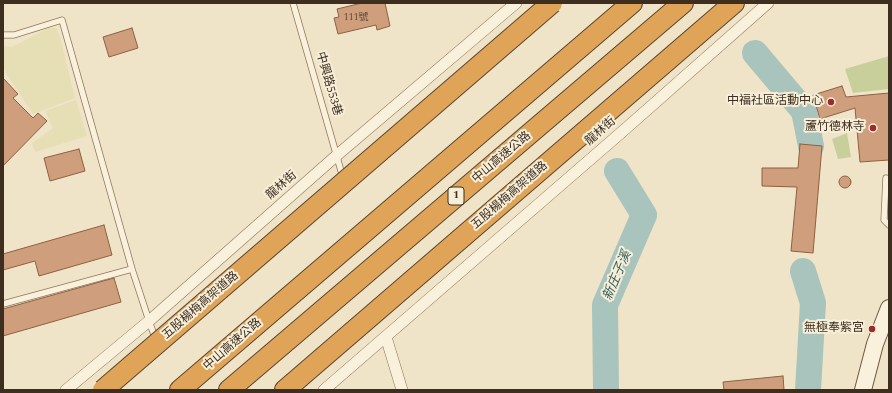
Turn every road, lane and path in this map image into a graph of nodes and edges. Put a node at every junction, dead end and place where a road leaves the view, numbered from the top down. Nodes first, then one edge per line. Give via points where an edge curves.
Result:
1 (293, 3) edge
2 (516, 3) edge
3 (552, 3) edge
4 (632, 3) edge
5 (683, 3) edge
6 (734, 3) edge
7 (768, 3) edge
8 (3, 35) edge
9 (336, 156) junction
10 (341, 171) dead end
11 (886, 178) dead end
12 (889, 226) edge
13 (132, 269) junction
14 (3, 304) edge
15 (889, 308) edge
16 (149, 321) junction
17 (386, 337) junction
18 (159, 346) dead end
19 (66, 390) edge
20 (103, 390) edge
21 (180, 390) edge
22 (229, 390) edge
23 (285, 390) edge
24 (324, 390) edge
25 (402, 390) edge
26 (863, 390) edge

1 - 9 lane, 中興路553巷
2 - 9 street, 龍林街
3 - 20 highway, 五股楊梅高架道路, bridge
4 - 21 highway, 中山高速公路
5 - 22 highway, 中山高速公路 / 1
6 - 23 highway, 五股楊梅高架道路
7 - 17 street, 龍林街
8 - 13 lane via 14,35 62,20
9 - 10 lane, 中興路553巷
9 - 16 street, 龍林街
11 - 12 lane via 884,220
13 - 14 lane
13 - 16 lane
15 - 26 street
16 - 18 lane
16 - 19 street, 龍林街
17 - 24 street, 龍林街
17 - 25 street

